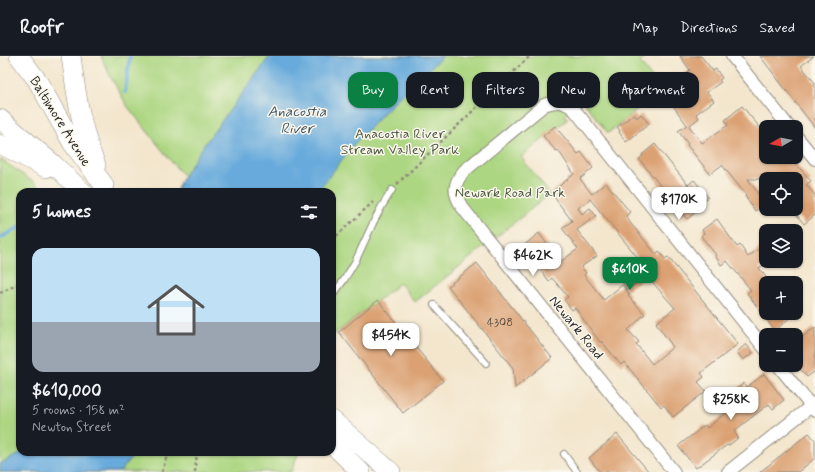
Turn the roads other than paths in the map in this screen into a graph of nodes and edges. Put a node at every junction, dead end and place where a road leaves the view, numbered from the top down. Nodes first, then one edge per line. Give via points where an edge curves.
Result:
1 (19, 56) edge
2 (71, 56) edge
3 (732, 56) edge
4 (0, 119) edge
5 (783, 120) edge
6 (0, 144) edge
7 (803, 144) edge
8 (815, 159) edge
9 (77, 186) edge
10 (107, 188) edge
11 (392, 190) road end
12 (336, 291) edge
13 (434, 305) dead end
14 (759, 341) edge
15 (486, 363) dead end
16 (784, 372) edge
17 (814, 407) edge
18 (336, 424) edge
19 (336, 448) edge
20 (564, 454) dead end
21 (361, 472) edge
22 (391, 472) edge
23 (576, 472) edge
24 (674, 472) edge
25 (728, 472) edge

1 - 10 main road, Baltimore Avenue via 37,80 73,144
2 - 10 main road via 83,128 92,156
3 - 5 street
4 - 9 main road
6 - 9 main road, Baltimore Avenue
7 - 8 street
11 - 12 lane via 355,262
13 - 15 lane
14 - 24 street, Newark Road via 567,103 551,102 544,105 458,177 456,197 462,207
16 - 17 street
17 - 25 street
18 - 22 main road
19 - 21 main road
20 - 23 lane

